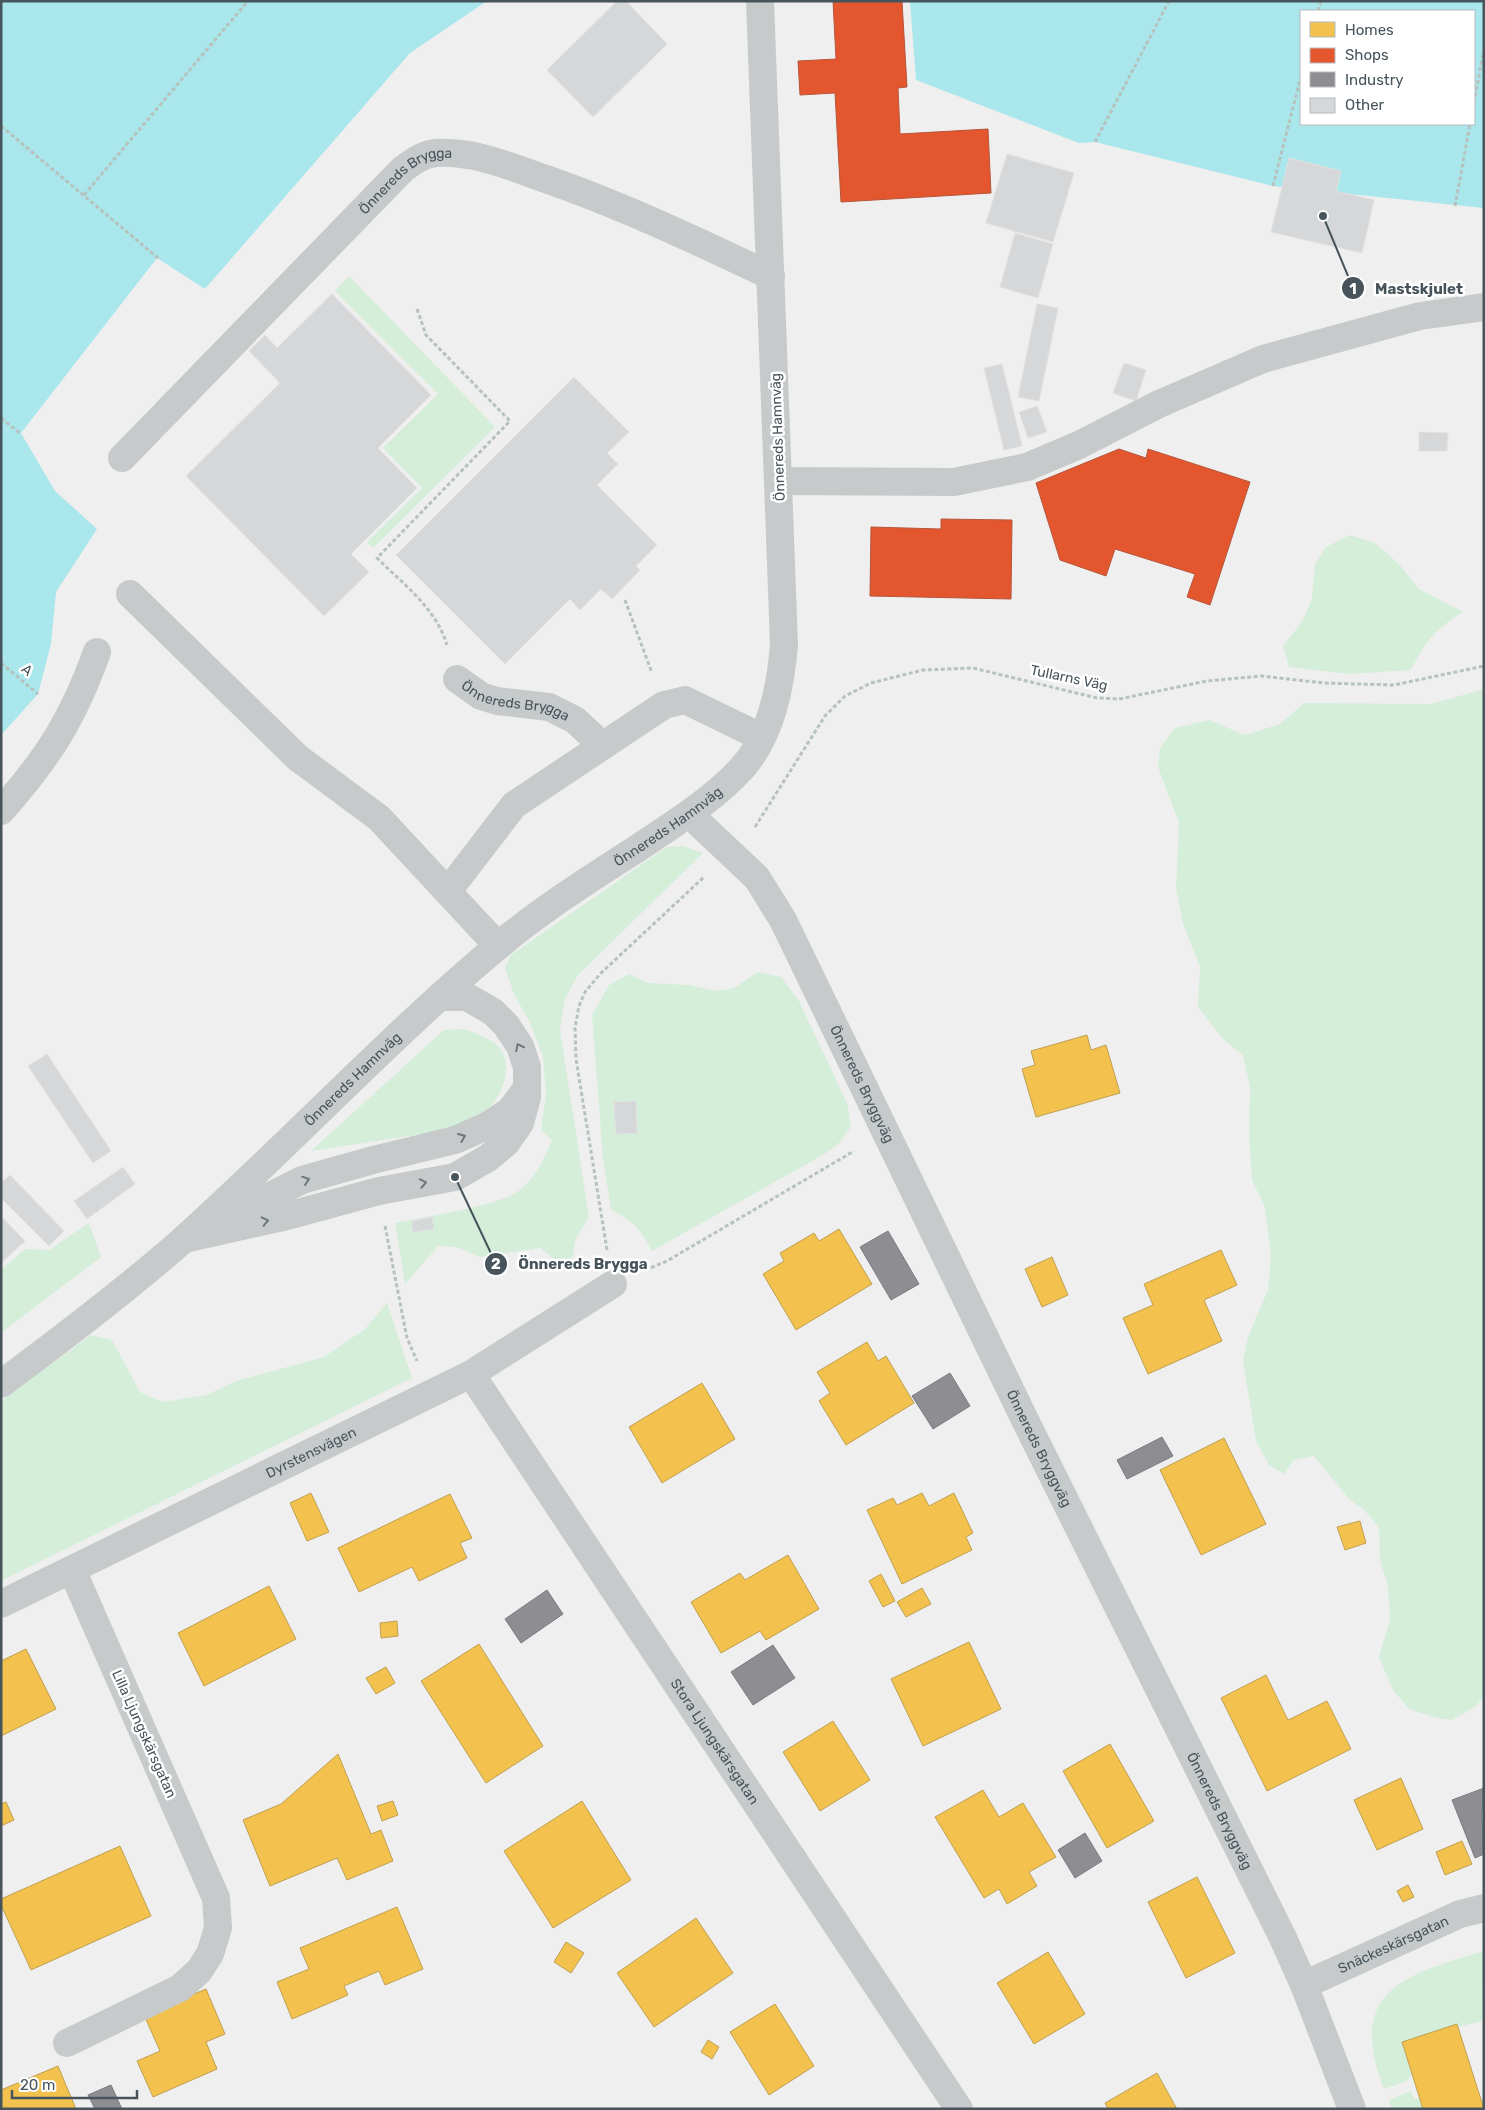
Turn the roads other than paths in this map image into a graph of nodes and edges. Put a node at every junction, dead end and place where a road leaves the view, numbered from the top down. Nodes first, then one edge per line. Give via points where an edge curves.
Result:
1 (760, 1) edge
2 (771, 276) junction
3 (1484, 307) edge
4 (122, 458) dead end
5 (780, 482) junction
6 (130, 594) dead end
7 (97, 652) dead end
8 (457, 679) road end
9 (761, 737) junction
10 (603, 746) junction
11 (1, 811) edge
12 (689, 814) junction
13 (448, 891) junction
14 (498, 946) junction
15 (440, 997) junction
16 (528, 1088) junction
17 (183, 1239) junction
18 (613, 1284) road end
19 (471, 1374) junction
20 (1, 1384) edge
21 (72, 1570) junction
22 (1, 1604) edge
23 (1484, 1908) edge
24 (1304, 1985) junction
25 (67, 2043) dead end
26 (959, 2109) edge
27 (1352, 2109) edge

1 - 2 street, Önnereds Hamnväg
2 - 4 street, Önnereds Brygga via 582,192 495,161 467,154 435,153 418,158 402,169
2 - 5 street, Önnereds Hamnväg
3 - 5 street via 1420,316 1263,359 1159,404 1027,468 954,482
5 - 9 street, Önnereds Hamnväg via 782,674
6 - 13 street via 298,758 379,818
7 - 11 street via 82,694 60,735
8 - 10 street, Önnereds Brygga via 481,696 497,701 549,707 575,720
9 - 10 street via 685,700 664,705
9 - 12 street, Önnereds Hamnväg via 745,765
10 - 13 street via 514,805
12 - 14 street, Önnereds Hamnväg via 582,884
12 - 24 street, Önnereds Bryggväg via 757,878 783,920
13 - 14 street
14 - 15 street, Önnereds Hamnväg
16 -> 15 street via 527,1067 520,1046 493,1012 467,997
15 - 17 street, Önnereds Hamnväg
17 -> 16 street via 302,1180 455,1140 489,1125 510,1111
17 -> 16 street via 379,1191 455,1177 506,1143 520,1123
17 - 20 street, Önnereds Hamnväg via 97,1312
18 - 19 street, Dyrstensvägen
19 - 21 street, Dyrstensvägen
19 - 26 street, Stora Ljungskärsgatan
21 - 22 street, Dyrstensvägen
21 - 25 street, Lilla Ljungskärsgatan via 216,1898 218,1928 210,1954 180,1988
23 - 24 street, Snäckeskärsgatan via 1460,1914
24 - 27 street, Önnereds Bryggväg

